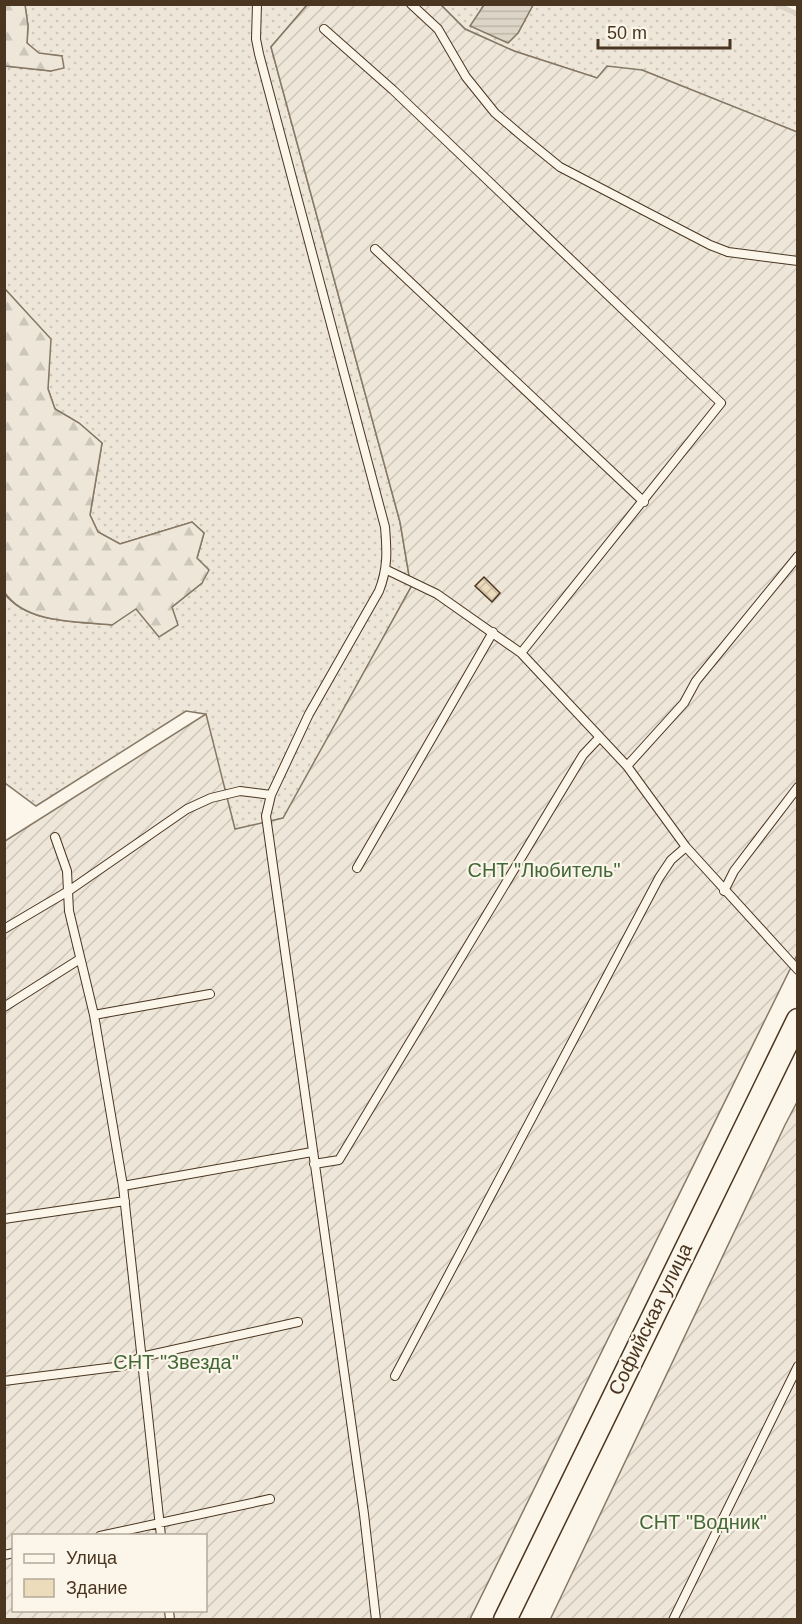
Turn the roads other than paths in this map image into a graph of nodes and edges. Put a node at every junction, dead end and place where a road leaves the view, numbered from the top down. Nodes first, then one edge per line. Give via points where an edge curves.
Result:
1 (257, 4) edge
2 (411, 4) edge
3 (324, 29) dead end
4 (375, 249) dead end
5 (798, 261) edge
6 (644, 502) junction
7 (798, 556) edge
8 (387, 570) junction
9 (493, 632) junction
10 (521, 653) junction
11 (599, 738) junction
12 (627, 766) junction
13 (798, 787) edge
14 (271, 795) junction
15 (55, 837) dead end
16 (686, 847) junction
17 (357, 868) dead end
18 (69, 890) junction
19 (724, 891) junction
20 (4, 929) edge
21 (80, 959) junction
22 (798, 970) edge
23 (210, 994) dead end
24 (4, 1007) edge
25 (94, 1015) junction
26 (798, 1020) edge
27 (312, 1152) junction
28 (314, 1164) junction
29 (123, 1186) junction
30 (124, 1201) junction
31 (4, 1219) edge
32 (298, 1322) dead end
33 (141, 1357) junction
34 (798, 1366) edge
35 (395, 1376) dead end
36 (4, 1381) edge
37 (270, 1499) dead end
38 (159, 1523) junction
39 (109, 1534) edge
40 (161, 1534) edge
41 (376, 1620) edge
42 (505, 1620) edge
43 (673, 1620) edge

1 - 8 lane via 259,54 385,527
2 - 5 lane via 438,29 454,60 495,113 560,167 710,245 728,252
3 - 6 lane via 721,403
4 - 6 lane
6 - 10 lane
7 - 12 lane via 696,681 684,703
8 - 9 lane via 437,594
8 - 14 lane via 309,714
9 - 10 lane
9 - 17 lane
10 - 11 lane
11 - 12 lane
11 - 28 lane via 582,755 339,1160
12 - 16 lane
13 - 19 lane via 734,871
14 - 18 lane via 240,791 211,798
14 - 27 lane via 266,836
15 - 18 lane via 68,871
16 - 19 lane
16 - 35 lane via 659,878
18 - 20 lane
18 - 21 lane via 69,911
19 - 22 lane
21 - 24 lane
21 - 25 lane
23 - 25 lane
25 - 29 lane
26 - 42 main road, Софийская улица
27 - 28 lane
27 - 29 lane
28 - 41 lane
29 - 30 lane
30 - 31 lane
30 - 33 lane
32 - 33 lane
33 - 36 lane via 123,1366
33 - 38 lane
34 - 43 lane
37 - 38 lane
38 - 39 lane
38 - 40 lane

